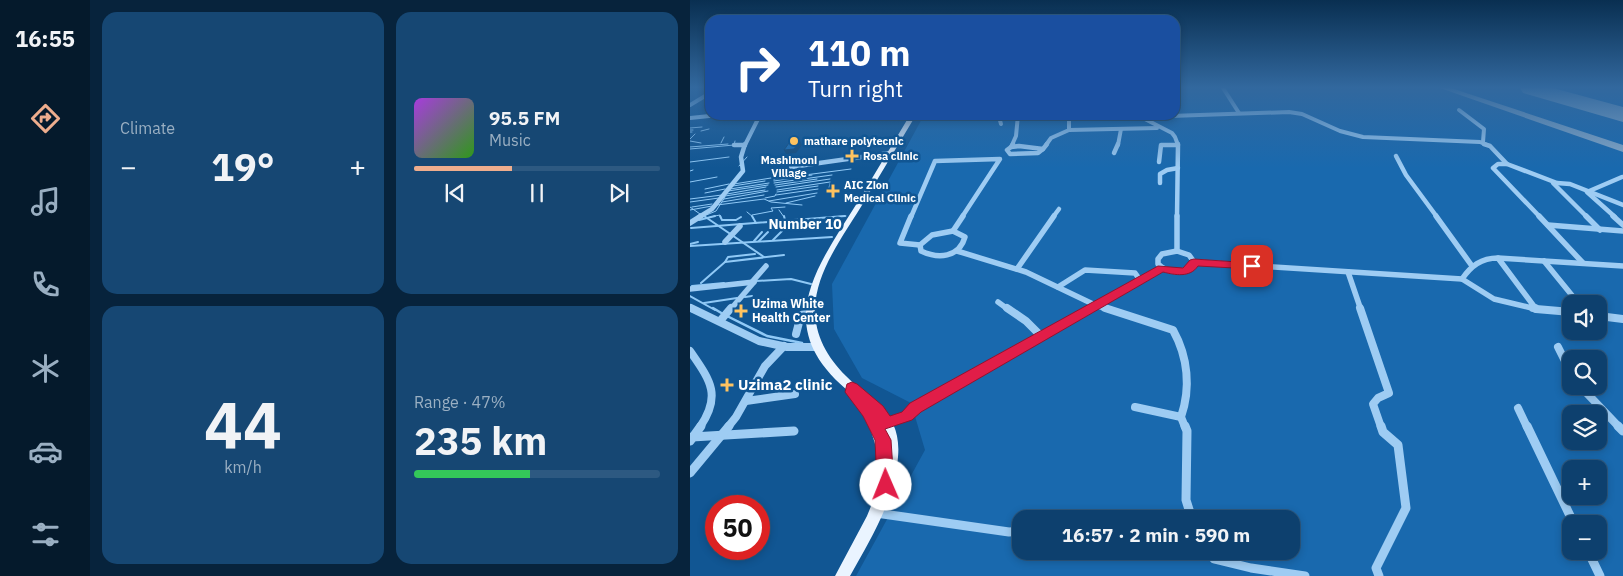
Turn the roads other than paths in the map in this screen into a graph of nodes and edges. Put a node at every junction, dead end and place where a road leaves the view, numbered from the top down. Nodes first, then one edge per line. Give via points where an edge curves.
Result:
1 (1180, 115) edge
2 (1193, 115) edge
3 (1304, 115) edge
4 (1465, 115) edge
5 (705, 116) edge
6 (690, 118) edge
7 (757, 120) edge
8 (910, 120) edge
9 (1000, 120) edge
10 (1017, 120) edge
11 (1069, 120) edge
12 (1146, 120) edge
13 (1001, 124) dead end
14 (1161, 128) junction
15 (1120, 129) junction
16 (1069, 130) junction
17 (1482, 142) junction
18 (745, 144) junction
19 (734, 145) dead end
20 (1178, 145) junction
21 (1011, 147) junction
22 (1043, 149) junction
23 (890, 153) junction
24 (1114, 153) dead end
25 (1010, 154) junction
26 (1396, 156) dead end
27 (1000, 159) junction
28 (1159, 162) dead end
29 (1507, 164) junction
30 (791, 167) dead end
31 (1178, 168) junction
32 (1544, 177) junction
33 (1622, 177) dead end
34 (1160, 183) dead end
35 (1587, 192) junction
36 (1623, 206) edge
37 (1059, 209) dead end
38 (690, 224) edge
39 (1548, 225) junction
40 (1623, 225) edge
41 (740, 226) dead end
42 (1600, 230) junction
43 (953, 231) junction
44 (1623, 231) edge
45 (725, 242) dead end
46 (920, 245) junction
47 (957, 251) junction
48 (1177, 251) junction
49 (1498, 258) junction
50 (1544, 261) junction
51 (1194, 262) junction
52 (1583, 263) junction
53 (766, 266) dead end
54 (1472, 266) junction
55 (1623, 266) edge
56 (1017, 269) junction
57 (1162, 269) junction
58 (1348, 272) junction
59 (1462, 279) junction
60 (1140, 280) junction
61 (752, 282) junction
62 (1058, 287) junction
63 (690, 289) edge
64 (1572, 295) edge
65 (998, 302) dead end
66 (1095, 305) junction
67 (690, 308) edge
68 (1536, 309) junction
69 (1562, 311) edge
70 (811, 312) junction
71 (1607, 317) edge
72 (1623, 319) edge
73 (720, 321) junction
74 (796, 334) dead end
75 (1041, 336) junction
76 (784, 346) junction
77 (819, 347) junction
78 (1558, 347) dead end
79 (690, 351) edge
80 (1562, 355) edge
81 (852, 388) junction
82 (795, 394) dead end
83 (1589, 395) edge
84 (746, 401) junction
85 (1135, 407) dead end
86 (1518, 408) dead end
87 (1180, 417) junction
88 (887, 424) junction
89 (794, 430) dead end
90 (1623, 431) edge
91 (723, 434) junction
92 (691, 439) edge
93 (690, 473) edge
94 (886, 485) junction
95 (1189, 510) edge
96 (875, 513) junction
97 (1570, 515) edge
98 (1012, 532) edge
99 (1218, 560) edge
100 (1592, 560) edge
101 (842, 576) edge
102 (1302, 576) edge
103 (1379, 576) edge
104 (1600, 576) edge

1 - 2 street
3 - 17 street via 1340,131 1364,136
4 - 17 street via 1484,130
5 - 6 street
7 - 18 street
8 - 23 main road
9 - 13 street
10 - 21 street via 1017,133
11 - 16 street
12 - 14 street
14 - 15 street
14 - 20 street via 1176,137
15 - 16 street
15 - 24 street
16 - 22 street via 1050,138
17 - 29 street
18 - 19 street
18 - 38 street via 741,173 712,209
20 - 28 street via 1161,146
20 - 31 street
21 - 22 street
21 - 25 street via 1007,150
22 - 25 street via 1038,153
23 - 30 street
23 - 70 main road via 818,278
25 - 27 street
26 - 54 street via 1406,175
27 - 43 street
27 - 46 street via 935,161 900,243
29 - 32 street
29 - 39 street via 1493,168
31 - 34 street via 1160,174
31 - 48 street
32 - 35 street
32 - 42 street
33 - 35 street
35 - 36 street
35 - 40 street
37 - 56 street
39 - 42 street
39 - 52 street
41 - 45 street
42 - 44 street
43 - 46 street via 932,235
43 - 47 street via 965,237
46 - 47 street via 921,251 936,256
47 - 56 street
48 - 51 street via 1190,255
48 - 57 street via 1162,254 1158,264
49 - 50 street
49 - 54 street
49 - 68 street
50 - 52 street
50 - 64 street
51 - 57 street via 1186,271
51 - 58 street
52 - 55 street
53 - 61 street
54 - 59 street
56 - 62 street
57 - 60 street
58 - 59 street
58 - 103 street via 1389,393 1374,404 1383,432 1398,445 1406,508 1376,568
59 - 68 street via 1494,299
60 - 62 street via 1135,273 1085,270
60 - 66 street
61 - 63 street
61 - 73 street
62 - 66 street
65 - 75 street via 1026,320
66 - 75 street
66 - 87 street via 1173,330 1179,339 1185,368 1187,398
67 - 73 street
68 - 69 street
70 - 74 street via 801,315
70 - 77 main road via 811,324
71 - 72 street
73 - 76 street via 747,336
75 - 88 street via 915,408 907,416
76 - 77 street
76 - 84 street via 766,366
77 - 81 main road
78 - 80 street
79 - 92 street via 713,395 710,407
81 - 88 main road via 878,410
81 - 94 main road via 883,440
82 - 84 street
83 - 90 street
84 - 91 street
85 - 87 street
86 - 97 street
87 - 95 street via 1187,431 1186,500
88 - 94 main road via 892,464
89 - 91 street
91 - 92 street
91 - 93 street
94 - 96 main road
96 - 98 street
96 - 101 main road
99 - 102 street
100 - 104 street

